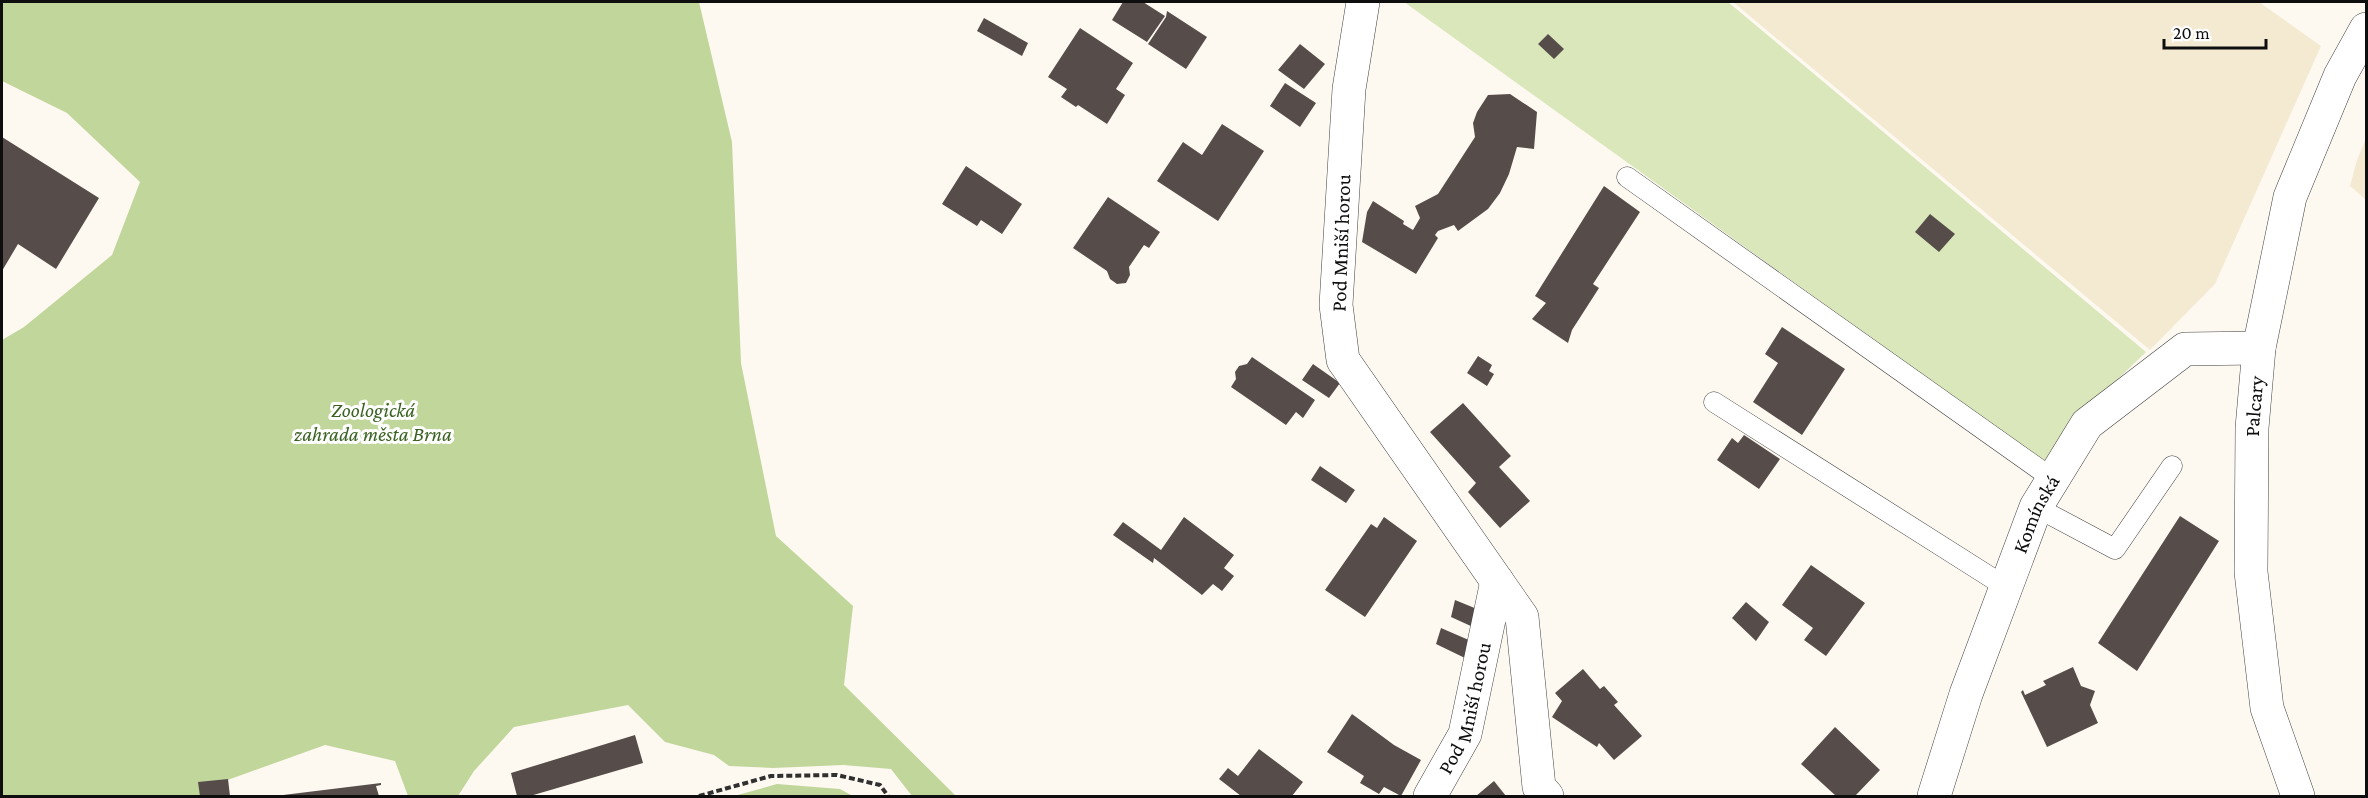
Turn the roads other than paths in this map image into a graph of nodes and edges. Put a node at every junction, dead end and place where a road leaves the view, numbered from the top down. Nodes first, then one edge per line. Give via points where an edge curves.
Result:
1 (1363, 2) edge
2 (2367, 29) edge
3 (1627, 177) dead end
4 (2259, 348) junction
5 (1714, 402) dead end
6 (2172, 466) dead end
7 (2053, 479) junction
8 (2036, 507) junction
9 (1497, 581) junction
10 (2006, 587) junction
11 (1430, 796) edge
12 (1547, 796) edge
13 (1934, 796) edge
14 (2298, 796) edge

1 - 9 street, Pod Mniší horou via 1348,89 1336,305 1343,360
2 - 4 street, Palcary via 2340,76 2290,197
3 - 7 lane
4 - 7 street, Komínská via 2185,349 2086,424
4 - 14 street, Palcary via 2252,428 2251,572 2267,708
5 - 10 lane
6 - 8 lane via 2115,549
7 - 8 street, Komínská
8 - 10 street, Komínská
9 - 11 street, Pod Mniší horou via 1465,734
9 - 12 street, Pod Mniší horou via 1522,617 1539,788
10 - 13 street, Komínská

